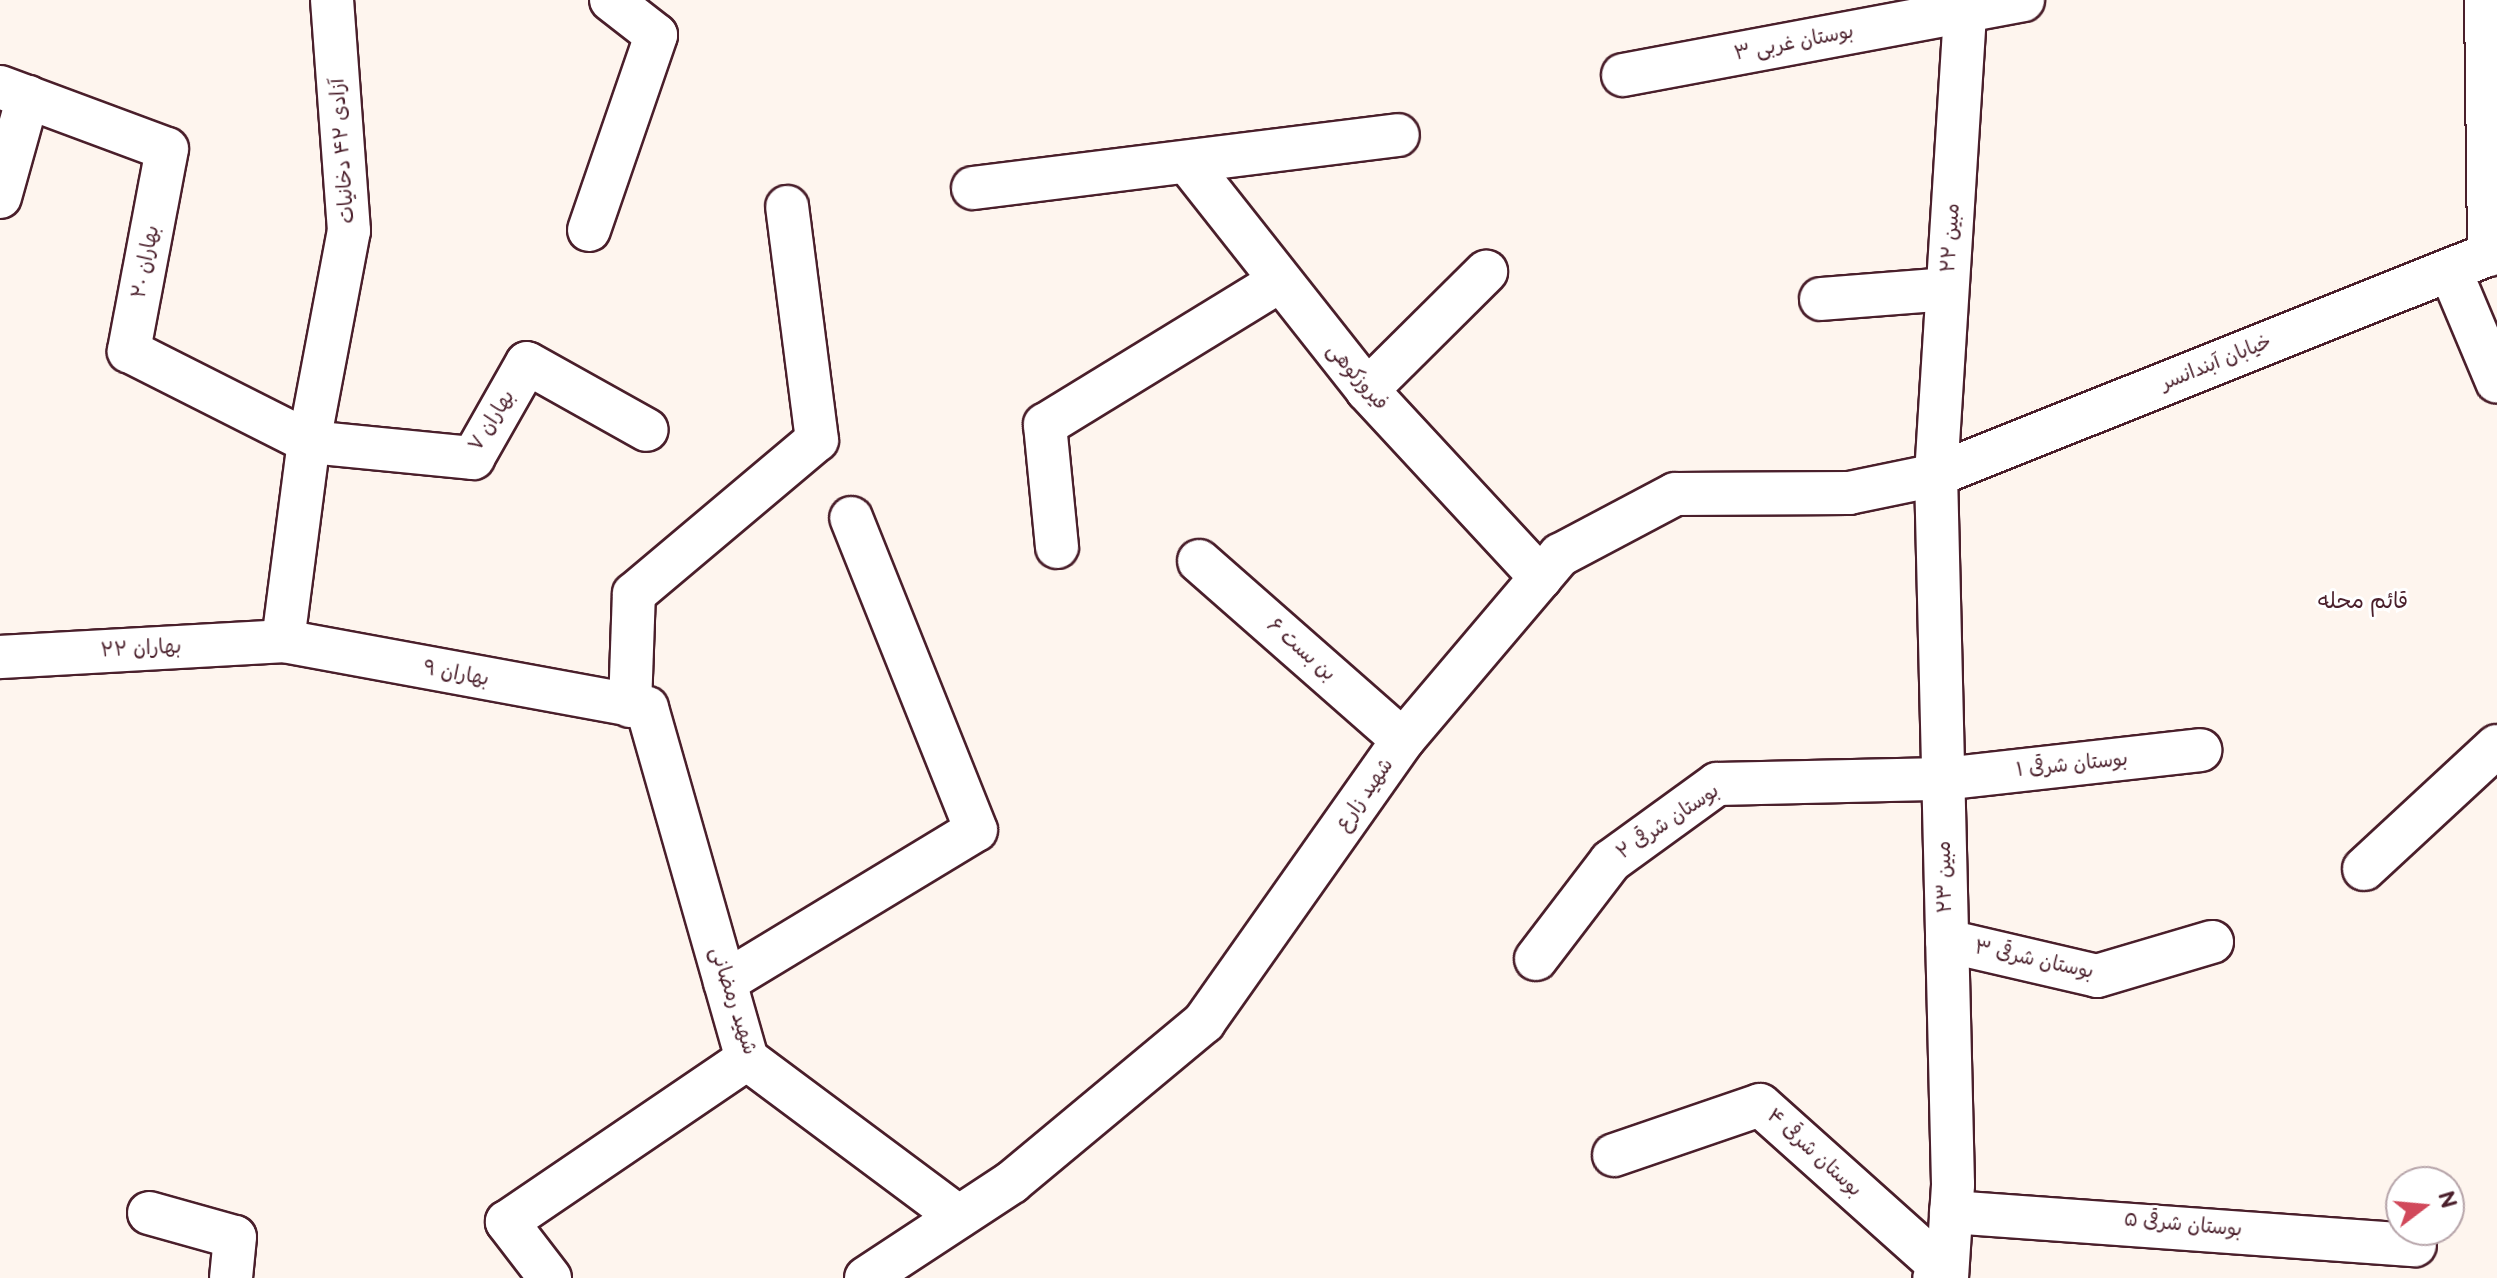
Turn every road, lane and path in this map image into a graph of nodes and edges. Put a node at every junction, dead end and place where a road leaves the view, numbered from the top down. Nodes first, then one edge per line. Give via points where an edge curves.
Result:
1 (332, 0) edge
2 (611, 0) edge
3 (2023, 0) edge
4 (2486, 0) edge
5 (1966, 5) edge
6 (1623, 75) dead end
7 (14, 92) edge
8 (1398, 135) dead end
9 (1188, 163) junction
10 (973, 188) dead end
11 (0, 197) edge
12 (787, 207) dead end
13 (589, 230) dead end
14 (2493, 253) edge
15 (2450, 270) junction
16 (1486, 272) dead end
17 (1277, 283) junction
18 (1947, 289) junction
19 (1821, 299) dead end
20 (2497, 382) edge
21 (1367, 390) junction
22 (647, 430) dead end
23 (309, 442) junction
24 (1936, 475) junction
25 (851, 518) dead end
26 (1057, 547) dead end
27 (1199, 561) dead end
28 (1541, 578) junction
29 (283, 641) junction
30 (0, 657) edge
31 (630, 706) junction
32 (1403, 740) junction
33 (2497, 746) edge
34 (2200, 750) dead end
35 (1943, 779) junction
36 (2364, 869) dead end
37 (1947, 941) junction
38 (2212, 942) dead end
39 (1536, 959) dead end
40 (725, 982) junction
41 (747, 1059) junction
42 (1614, 1155) dead end
43 (1951, 1212) junction
44 (149, 1213) dead end
45 (959, 1217) junction
46 (2385, 1243) edge
47 (1943, 1276) edge
48 (231, 1278) edge
49 (550, 1278) edge
50 (866, 1278) edge

1 - 23 street, آزادی ۴۲ دخانیات via 349,231
2 - 13 street via 656,35
3 - 5 street, بوستان غربی ۳
4 - 14 street
5 - 6 street, بوستان غربی ۳
5 - 18 street, مبین ۲۲
7 - 11 street
7 - 23 street, بهاران ۲۰ via 167,149 129,351
8 - 9 street
9 - 10 street
9 - 17 street, فیروزکوهی
12 - 31 street via 817,440 634,594
14 - 15 street, خیابان آبندانسر
15 - 20 street
15 - 24 street, خیابان آبندانسر
16 - 21 street
17 - 21 street, فیروزکوهی
17 - 26 street via 1045,425
18 - 19 street
18 - 24 street, مبین ۲۲
21 - 28 street, فیروزکوهی
22 - 23 street, بهاران ۷ via 527,363 473,458
23 - 29 street, آزادی ۴۲ دخانیات
24 - 28 street, شهید زارع via 1849,493 1675,494 1560,555
24 - 35 street, مبین ۲۳
25 - 40 street via 976,830
27 - 32 street, بن بست ۶
28 - 32 street, شهید زارع
29 - 30 street, بهاران ۲۲
29 - 31 street, بهاران ۹
31 - 40 street, شهید رمضانی via 647,708
32 - 45 street, شهید زارع via 1204,1022 1012,1182
33 - 36 street
34 - 35 street, بوستان شرقی ۱
35 - 37 street, مبین ۲۳
35 - 39 street, بوستان شرقی ۲ via 1717,784 1611,861
37 - 38 street, بوستان شرقی ۳ via 2097,976
37 - 43 street, مبین ۲۳
40 - 41 street, شهید رمضانی
41 - 45 street, شهید رمضانی
41 - 49 street via 507,1222
42 - 47 street, بوستان شرقی ۴ via 1760,1105
43 - 46 street, بوستان شرقی ۵
43 - 47 street, مبین ۲۳
44 - 48 street via 235,1237
45 - 50 street, شهید زارع

